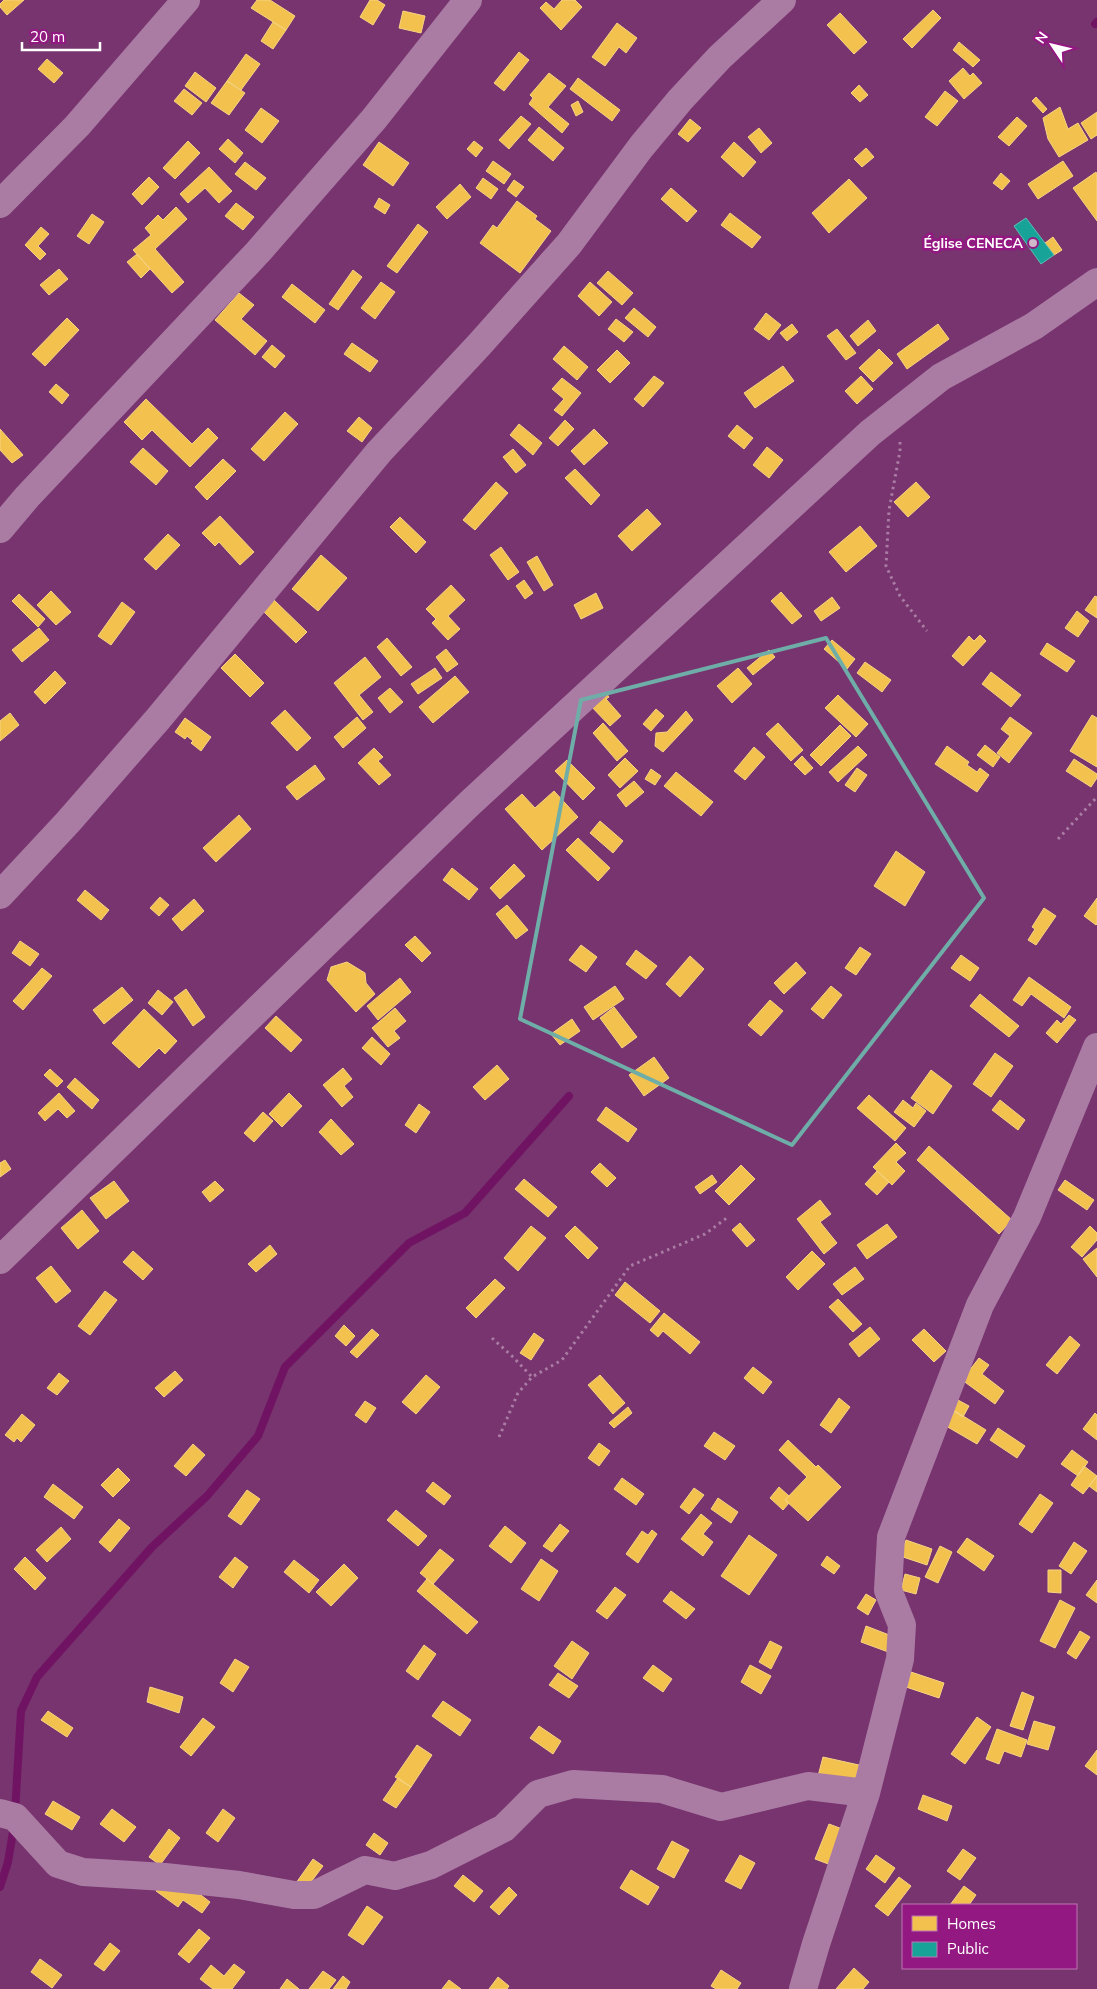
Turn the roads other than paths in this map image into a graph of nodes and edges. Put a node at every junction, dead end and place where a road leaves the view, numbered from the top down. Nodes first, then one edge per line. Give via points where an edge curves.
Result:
1 (186, 0) edge
2 (468, 0) edge
3 (782, 0) edge
4 (0, 204) edge
5 (1097, 282) edge
6 (0, 529) edge
7 (0, 896) edge
8 (1097, 1047) edge
9 (0, 1260) edge
10 (866, 1793) junction
11 (0, 1813) edge
12 (803, 1989) edge

1 - 4 street via 77,126
2 - 6 street via 374,119 258,252
3 - 7 street via 720,57 680,100 569,244 379,452 158,720
5 - 9 street via 1034,326 940,377 870,433 470,804
8 - 10 street via 1027,1217 980,1305 891,1537 888,1590 902,1625 900,1659
10 - 11 street via 808,1786 721,1807 662,1789 573,1784 538,1794 504,1828 431,1865 395,1876 365,1870 314,1896 165,1877 84,1872 58,1864 15,1818
10 - 12 street

